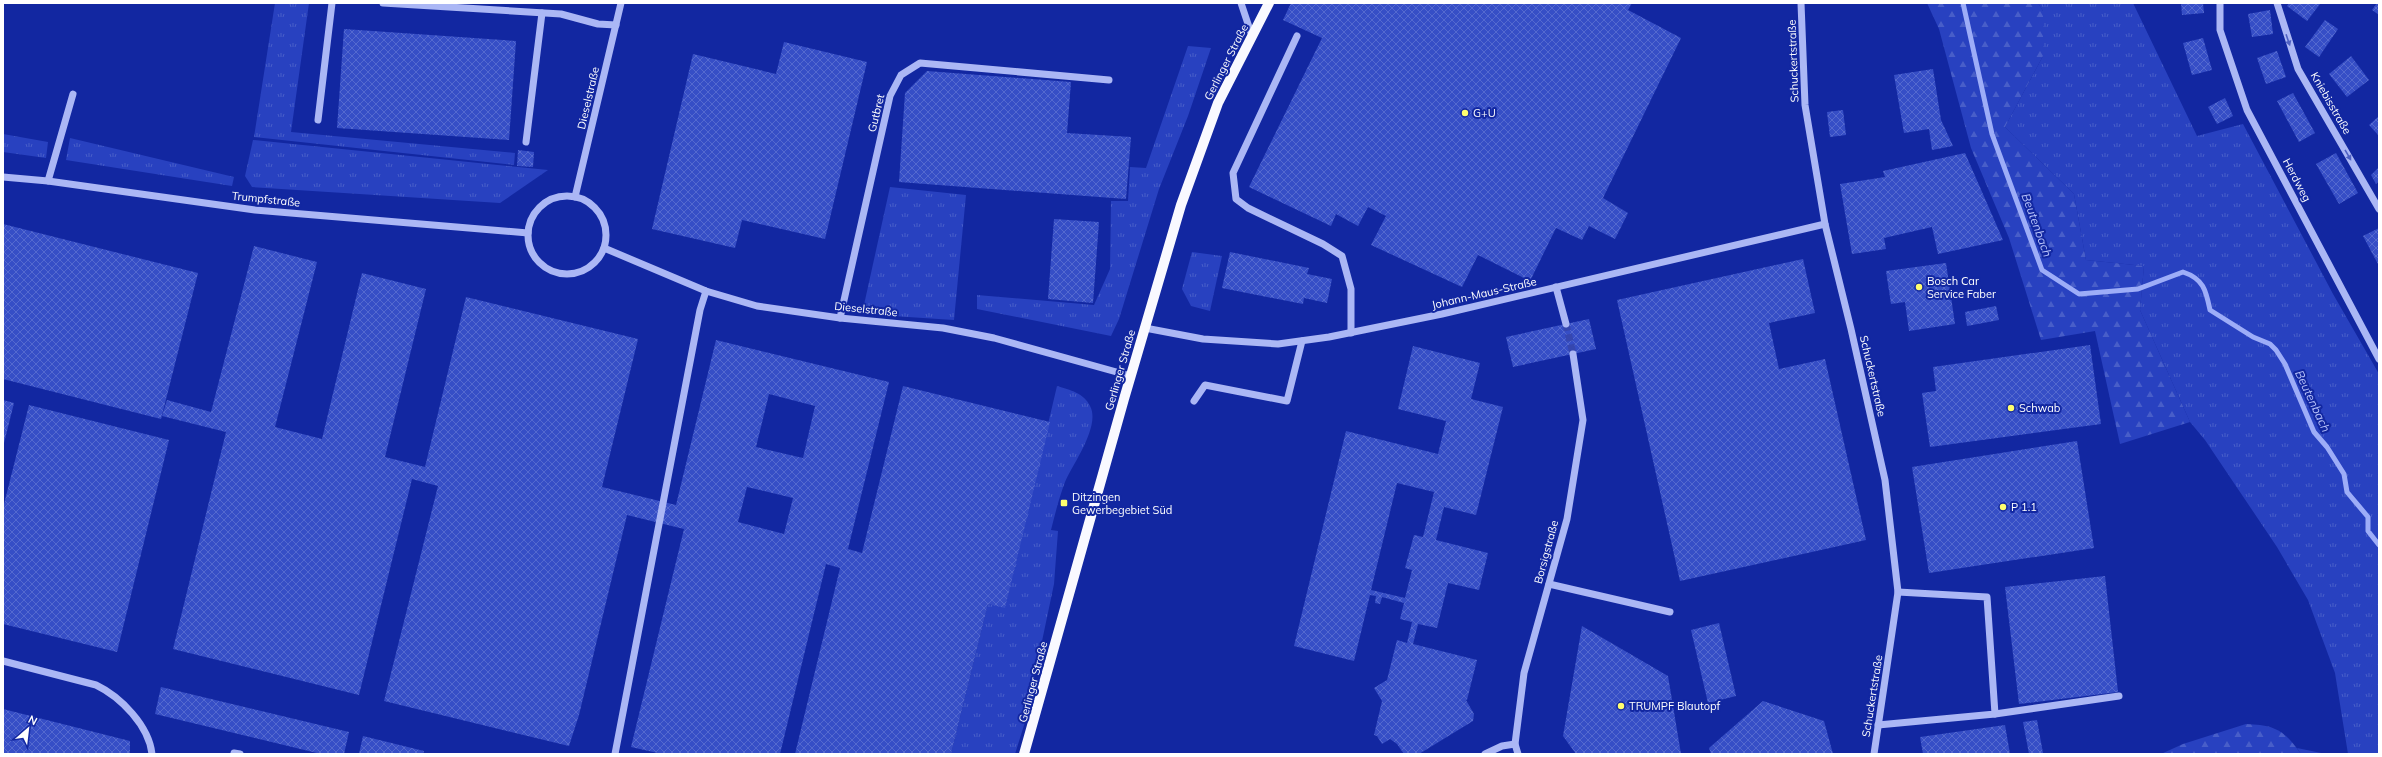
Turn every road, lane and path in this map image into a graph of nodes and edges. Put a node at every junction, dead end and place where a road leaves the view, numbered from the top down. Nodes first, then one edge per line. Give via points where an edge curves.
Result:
1 (332, 3) edge
2 (383, 3) edge
3 (621, 3) edge
4 (1241, 3) edge
5 (1269, 3) edge
6 (1801, 3) edge
7 (2220, 3) edge
8 (2277, 3) edge
9 (542, 13) junction
10 (616, 25) junction
11 (1252, 36) junction
12 (1297, 36) dead end
13 (1109, 80) dead end
14 (73, 94) dead end
15 (318, 120) dead end
16 (526, 142) dead end
17 (3, 177) edge
18 (48, 181) junction
19 (575, 197) junction
20 (2379, 209) edge
21 (1825, 224) junction
22 (528, 233) junction
23 (604, 248) junction
24 (1556, 287) junction
25 (706, 291) junction
26 (840, 318) junction
27 (1566, 324) tunnel mouth
28 (1145, 328) junction
29 (1351, 333) junction
30 (1302, 341) junction
31 (1573, 354) tunnel mouth
32 (2379, 359) edge
33 (1131, 376) junction
34 (1194, 401) dead end
35 (1549, 584) junction
36 (1898, 592) junction
37 (1670, 612) dead end
38 (3, 661) edge
39 (2119, 696) dead end
40 (1995, 714) junction
41 (1878, 725) junction
42 (1515, 744) junction
43 (152, 754) edge
44 (615, 754) edge
45 (1024, 754) edge
46 (1485, 754) edge
47 (1518, 754) edge
48 (1874, 754) edge

1 - 15 street
2 - 9 street
3 - 10 street, Dieselstraße
4 - 11 street
5 - 11 main road, Gerlinger Straße
6 - 21 street, Schuckertstraße via 1805,105
7 - 32 street, Herdweg via 2220,30 2247,110
8 -> 20 street, Kniebisstraße via 2298,69
9 - 10 street via 561,14 598,24
9 - 16 street
10 - 19 street, Dieselstraße
11 - 28 main road, Gerlinger Straße via 1218,102 1200,149
12 - 29 street via 1233,173 1233,190 1236,199 1248,208 1323,244 1342,256 1351,289
13 - 26 street, Gutbret via 920,63 900,75 890,96
14 - 18 street
17 - 18 street, Trumpfstraße
18 - 22 street, Trumpfstraße via 255,210
19 - 22 street via 562,196 549,200 538,209 531,220
19 - 23 street via 586,201 601,216 606,238
21 - 24 street, Johann-Maus-Straße
21 - 36 street, Schuckertstraße via 1886,480
22 - 23 street via 530,247 536,259 546,268 559,273 573,273 586,269 597,260
23 - 25 street, Dieselstraße
24 - 27 street
24 - 29 street, Johann-Maus-Straße
25 - 26 street, Dieselstraße via 757,306
25 - 44 street via 700,310
26 - 33 street, Dieselstraße via 943,328 994,338
28 - 30 street, Johann-Maus-Straße via 1188,337 1230,341 1278,344
28 - 33 main road, Gerlinger Straße
29 - 30 street, Johann-Maus-Straße
30 - 34 street via 1288,401 1205,385
31 - 35 street, Borsigstraße via 1583,420 1567,519
33 - 45 main road, Gerlinger Straße
35 - 37 street
35 - 42 street, Borsigstraße via 1524,673
36 - 40 street via 1987,597
36 - 41 street, Schuckertstraße
38 - 43 street via 96,685 106,690 144,728
39 - 40 street
40 - 41 street
41 - 48 street, Schuckertstraße
42 - 46 street via 1502,746
42 - 47 street, Borsigstraße

